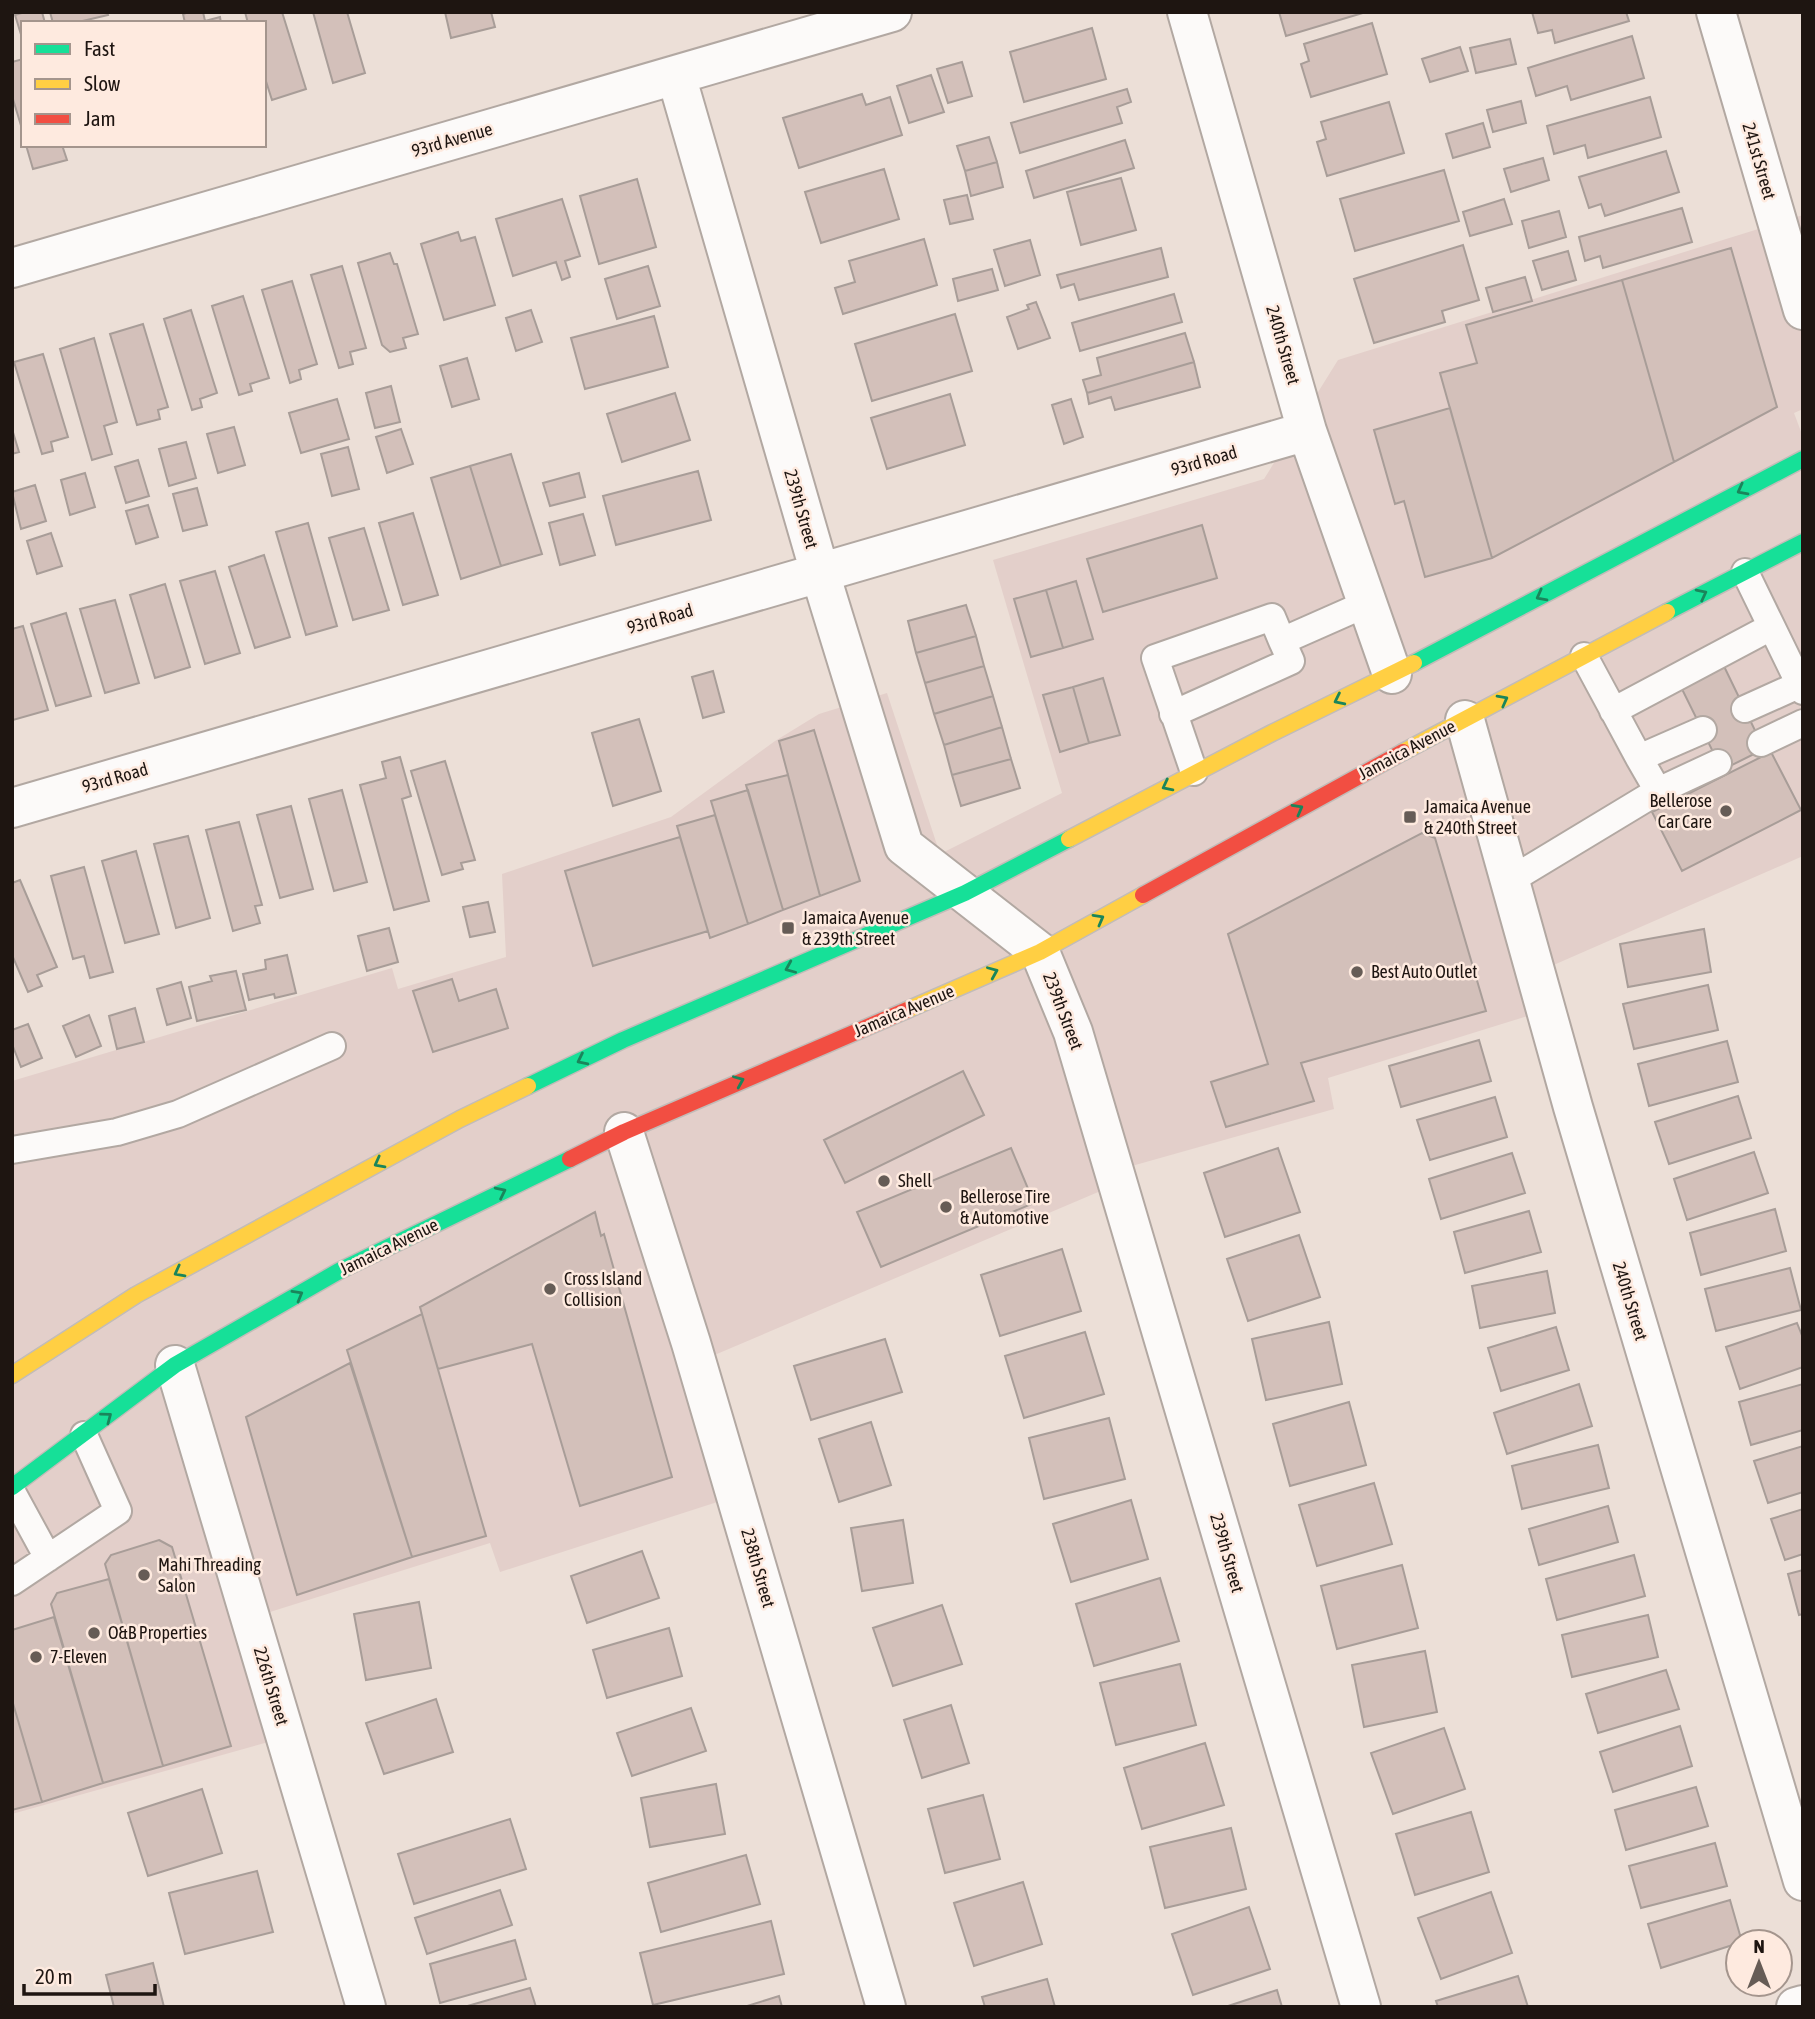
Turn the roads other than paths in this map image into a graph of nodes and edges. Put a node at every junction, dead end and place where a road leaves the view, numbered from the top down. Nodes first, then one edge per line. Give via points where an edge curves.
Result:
1 (892, 12) edge
2 (1187, 12) edge
3 (1716, 12) edge
4 (676, 75) junction
5 (12, 268) edge
6 (1803, 310) edge
7 (1307, 431) junction
8 (1803, 459) edge
9 (1803, 542) edge
10 (1745, 572) junction
11 (820, 573) junction
12 (1368, 603) junction
13 (1771, 626) junction
14 (1282, 641) junction
15 (1584, 656) junction
16 (1392, 674) junction
17 (1802, 686) edge
18 (1745, 709) dead end
19 (1614, 711) junction
20 (1173, 714) junction
21 (1465, 720) junction
22 (1803, 723) edge
23 (1703, 730) dead end
24 (1761, 743) dead end
25 (1639, 758) junction
26 (1718, 763) dead end
27 (1194, 772) junction
28 (1658, 791) junction
29 (12, 808) edge
30 (1509, 881) junction
31 (965, 893) junction
32 (1040, 952) junction
33 (332, 1046) dead end
34 (624, 1132) junction
35 (12, 1150) edge
36 (175, 1366) junction
37 (12, 1375) edge
38 (84, 1435) junction
39 (12, 1489) edge
40 (48, 1558) junction
41 (12, 1582) edge
42 (1803, 1881) edge
43 (1803, 2005) edge
44 (366, 2007) edge
45 (886, 2007) edge
46 (1361, 2007) edge
47 (1797, 2007) edge

1 - 4 street, 93rd Avenue
2 - 7 street, 240th Street
3 - 6 street, 241st Street
4 - 5 street, 93rd Avenue
4 - 11 street, 239th Street
7 - 11 street, 93rd Road
7 - 12 street, 240th Street
8 -> 16 main road
9 - 10 main road, Jamaica Avenue
10 - 13 lane
15 -> 10 main road, Jamaica Avenue
11 - 29 street, 93rd Road
11 - 31 street, 239th Street via 904,846
12 - 14 lane
12 - 16 street, 240th Street
13 - 17 lane
13 - 19 lane
14 - 20 lane via 1292,661
14 - 20 lane via 1272,617 1155,659
15 - 19 lane
21 -> 15 main road, Jamaica Avenue
16 -> 27 main road
17 - 18 lane
19 - 25 lane
20 - 27 lane
21 - 30 street, 240th Street
32 -> 21 main road, Jamaica Avenue
22 - 24 lane
23 - 25 lane
25 - 28 lane
26 - 28 lane
27 -> 31 main road
28 - 30 lane
30 - 42 street, 240th Street
31 - 32 street, 239th Street
31 -> 37 main road via 623,1040 460,1119 136,1295
34 -> 32 main road, Jamaica Avenue
32 - 46 street, 239th Street via 1073,1032
33 - 35 lane via 178,1114 117,1132
36 -> 34 main road, Jamaica Avenue via 339,1271
34 - 45 street, 238th Street via 691,1343
38 -> 36 main road, Jamaica Avenue
36 - 44 street, 226th Street
38 - 39 main road, Jamaica Avenue
38 - 40 lane via 118,1511
39 - 40 lane
40 - 41 lane
43 - 47 street

